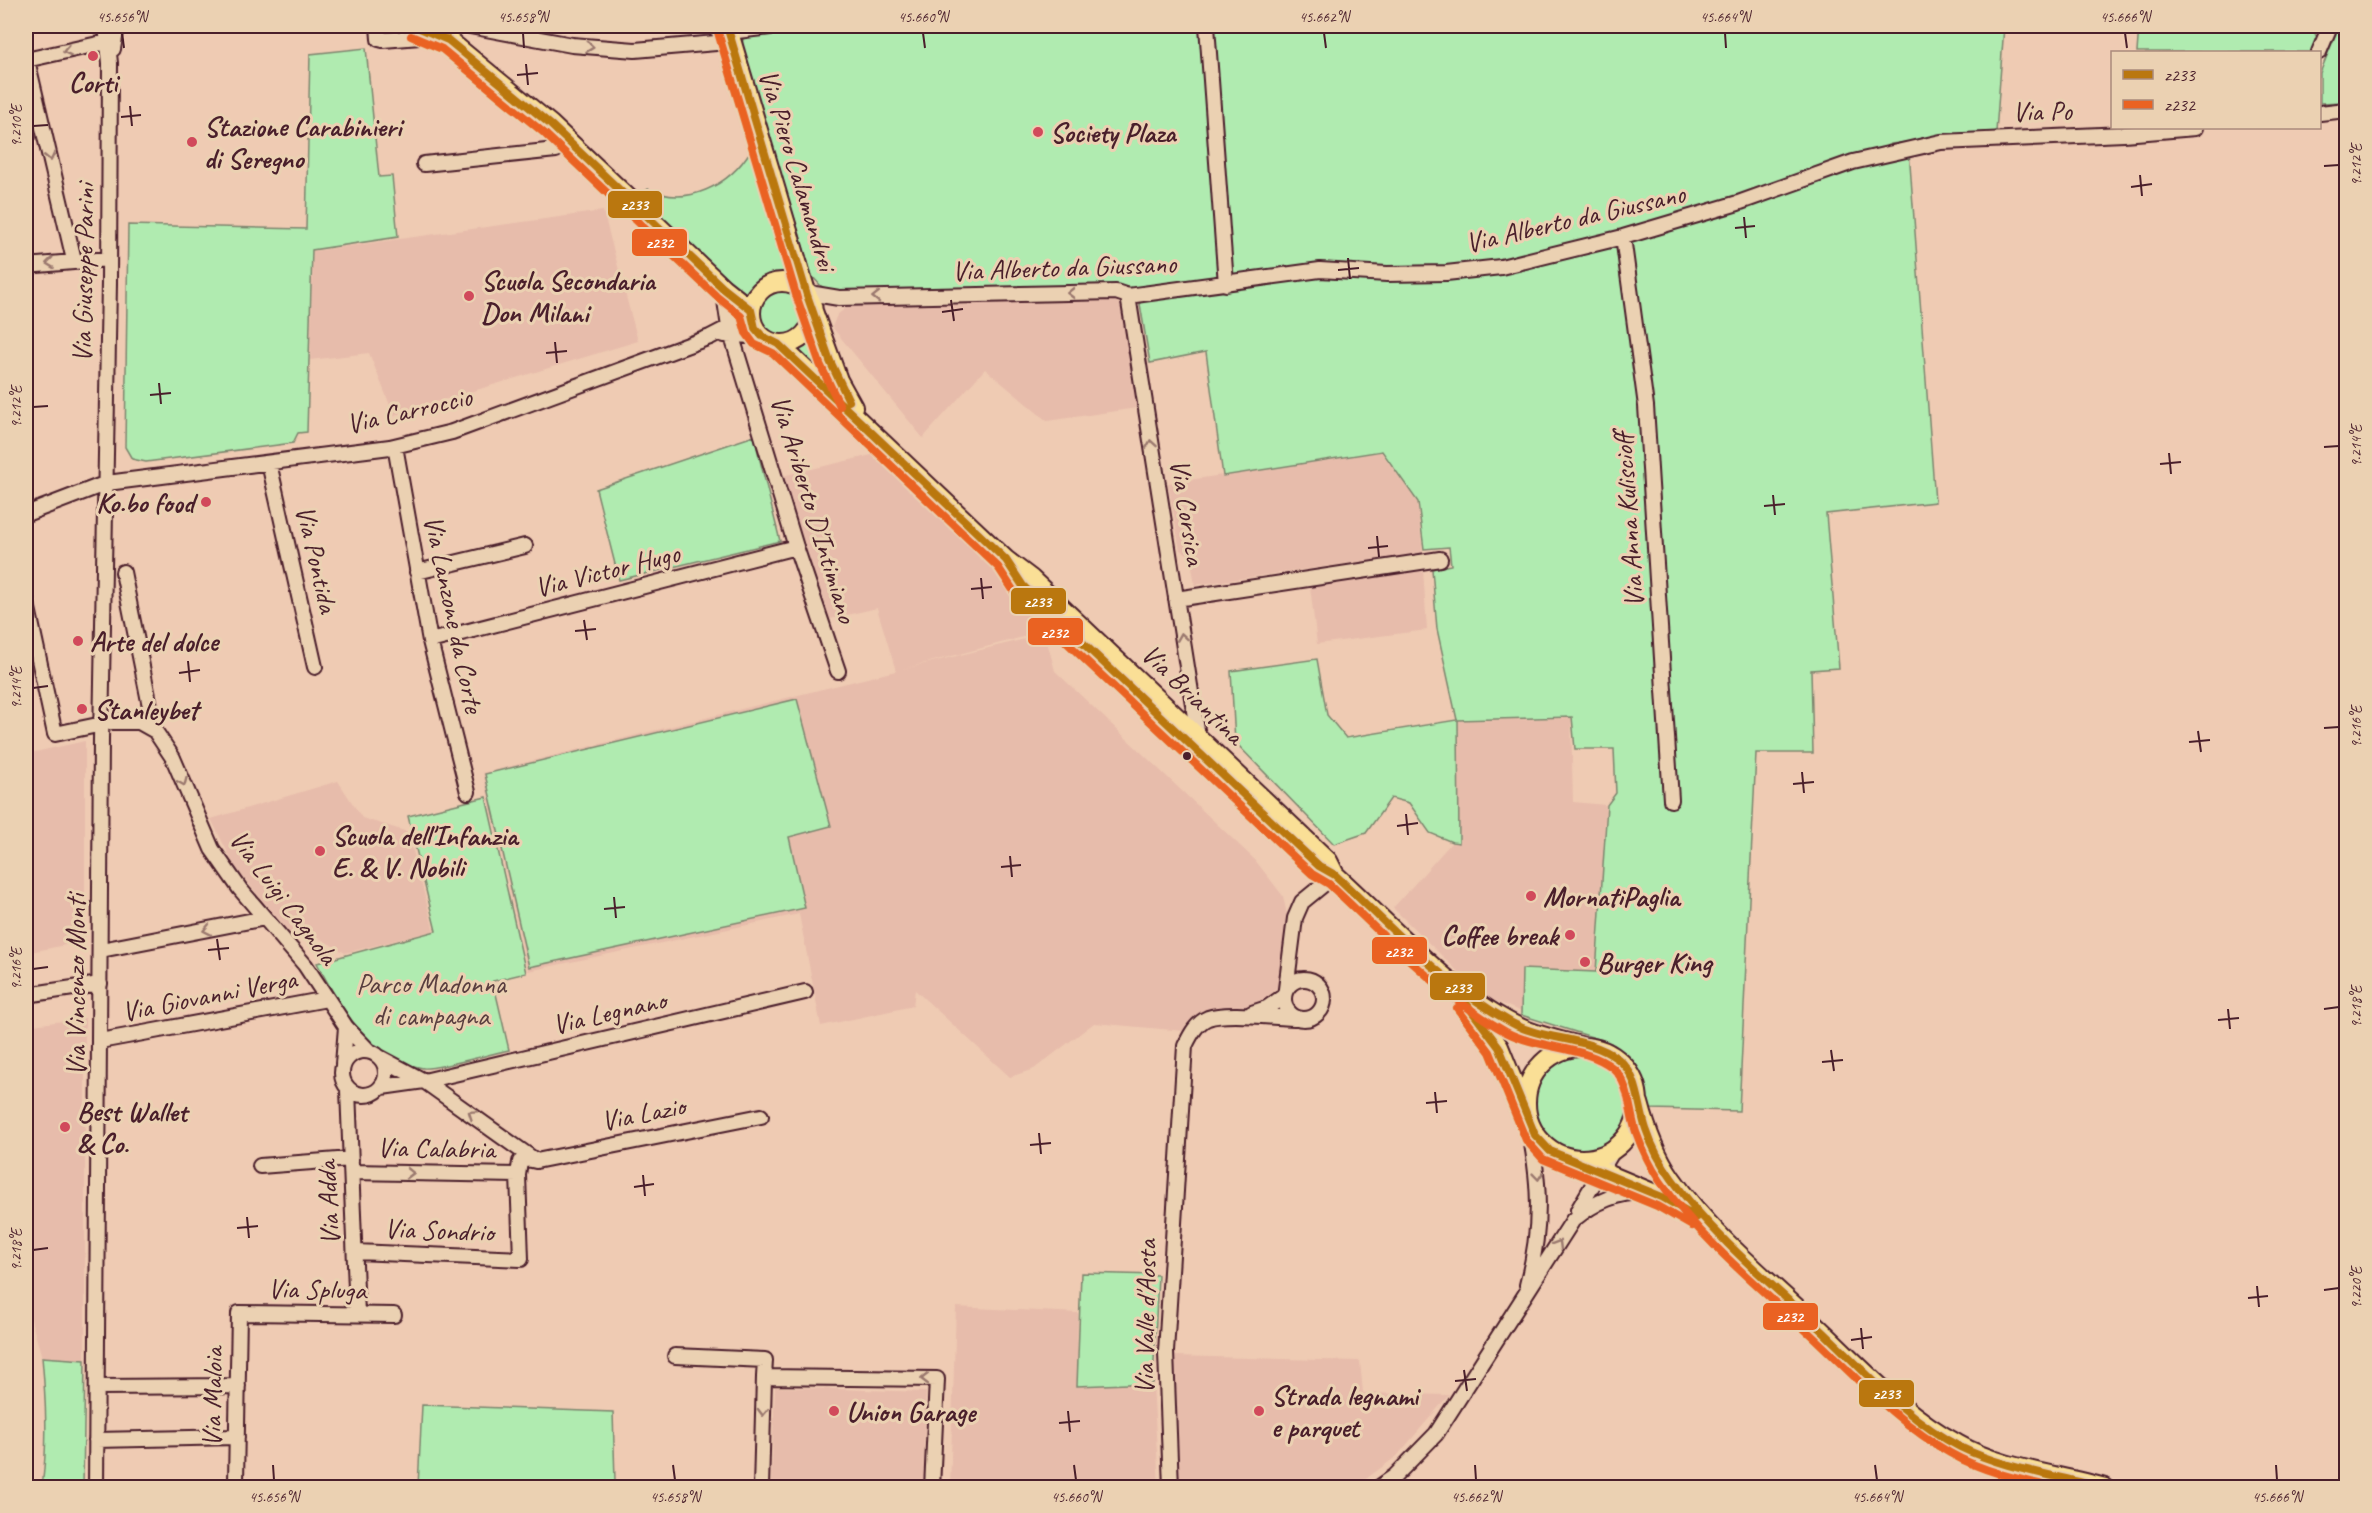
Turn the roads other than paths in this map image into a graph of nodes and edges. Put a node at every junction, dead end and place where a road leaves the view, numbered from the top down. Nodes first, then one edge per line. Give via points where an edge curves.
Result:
1 (106, 26) edge
2 (117, 26) edge
3 (378, 26) edge
4 (470, 26) edge
5 (778, 26) edge
6 (1207, 26) edge
7 (2330, 26) edge
8 (728, 29) edge
9 (433, 31) edge
10 (107, 42) junction
11 (2319, 51) edge
12 (26, 60) edge
13 (110, 63) junction
14 (2346, 110) edge
15 (2321, 113) edge
16 (2183, 129) edge
17 (561, 144) junction
18 (1891, 152) joint
19 (424, 164) dead end
20 (1623, 237) junction
21 (109, 259) junction
22 (74, 260) junction
23 (26, 266) edge
24 (1226, 284) junction
25 (723, 288) junction
26 (806, 295) junction
27 (1128, 296) junction
28 (751, 311) junction
29 (730, 331) junction
30 (754, 336) junction
31 (778, 344) junction
32 (742, 362) junction
33 (865, 427) junction
34 (395, 446) junction
35 (269, 463) junction
36 (107, 483) junction
37 (26, 514) edge
38 (525, 546) dead end
39 (796, 547) junction
40 (1440, 559) dead end
41 (1006, 560) junction
42 (123, 572) dead end
43 (417, 572) junction
44 (26, 599) edge
45 (1176, 599) junction
46 (430, 641) junction
47 (315, 667) dead end
48 (838, 671) dead end
49 (101, 724) junction
50 (155, 731) junction
51 (1198, 736) junction
52 (468, 792) dead end
53 (1671, 800) dead end
54 (1335, 875) junction
55 (265, 918) junction
56 (1292, 948) junction
57 (100, 950) junction
58 (1447, 978) junction
59 (1310, 979) junction
60 (100, 984) junction
61 (805, 992) dead end
62 (1285, 993) junction
63 (26, 995) edge
64 (327, 999) junction
65 (1244, 1016) junction
66 (1298, 1018) junction
67 (345, 1027) junction
68 (100, 1041) junction
69 (1580, 1046) junction
70 (374, 1054) junction
71 (343, 1064) junction
72 (424, 1081) junction
73 (382, 1087) junction
74 (348, 1090) junction
75 (1639, 1103) junction
76 (761, 1116) dead end
77 (1527, 1117) junction
78 (1614, 1149) junction
79 (1569, 1159) junction
80 (536, 1161) junction
81 (260, 1166) dead end
82 (352, 1166) junction
83 (1602, 1172) junction
84 (518, 1175) junction
85 (1650, 1192) junction
86 (1572, 1220) junction
87 (1703, 1220) junction
88 (356, 1252) junction
89 (1525, 1293) junction
90 (239, 1313) joint
91 (357, 1314) junction
92 (394, 1315) dead end
93 (675, 1356) dead end
94 (764, 1377) junction
95 (238, 1386) junction
96 (97, 1387) junction
97 (237, 1437) junction
98 (96, 1440) junction
99 (236, 1481) dead end
100 (96, 1488) edge
101 (761, 1488) edge
102 (932, 1488) edge
103 (1171, 1488) edge
104 (1378, 1488) edge
105 (2105, 1488) edge

1 - 10 street, Via Giuseppe Parini
2 - 13 street, Via Giuseppe Parini
3 - 9 street via 379,39 383,40 420,37
4 -> 8 street via 572,45 635,51 716,43
5 - 8 street
6 - 24 street
7 - 11 street
8 - 26 main road, Via Piero Calamandrei
9 - 17 main road
10 -> 12 street
10 - 13 street, Via Giuseppe Parini
12 -> 22 street
13 - 21 street, Via Giuseppe Parini
14 - 15 street
16 - 18 street, Via Po via 1941,142
17 - 19 street
17 - 25 main road
18 - 20 street, Via Alberto da Giussano
20 - 24 street, Via Alberto da Giussano via 1490,268 1387,274 1320,270
20 - 53 street, Via Anna Kuliscioff via 1646,406
21 - 22 street
21 - 36 street, Via Giuseppe Parini
22 -> 23 street
24 - 27 street, Via Alberto da Giussano
25 - 28 main road
25 - 29 street
27 -> 26 street, Via Alberto da Giussano via 1116,292 840,298
26 - 28 main road via 783,282 766,286 758,293
26 - 31 main road via 810,326 794,342
26 - 33 main road, Via Briantina via 838,380
45 -> 27 street, Via Corsica
28 - 29 street, Via Carroccio
28 - 30 main road
29 - 30 street
29 - 32 street, Via Ariberto D'Intimiano
29 - 34 street, Via Carroccio via 452,432
30 - 31 main road
30 - 32 street, Via Ariberto D'Intimiano via 742,347
31 - 33 main road, Via Briantina
32 - 39 street, Via Ariberto D'Intimiano
33 - 41 main road, Via Briantina
34 - 35 street, Via Carroccio
34 - 43 street, Via Lanzone da Corte
35 - 36 street, Via Carroccio
35 - 47 street, Via Pontida
36 - 37 street, Via Carroccio
36 - 49 street, Via Vincenzo Monti
38 - 43 street
39 - 46 street, Via Victor Hugo
39 - 48 street, Via Ariberto D'Intimiano
40 - 45 street
41 - 51 main road, Via Briantina via 1039,586
41 - 54 main road, Via Briantina via 1023,586 1051,613 1319,866
42 - 50 street, Via Luigi Cagnola
43 - 46 street, Via Lanzone da Corte
44 - 49 street via 55,734
51 -> 45 street, Via Corsica
46 - 52 street, Via Lanzone da Corte
49 - 50 street via 139,722
49 - 57 street, Via Vincenzo Monti
50 -> 55 street, Via Luigi Cagnola via 173,758 212,849
51 - 54 main road, Via Briantina via 1328,861
54 - 56 street via 1302,902 1295,918
54 - 58 main road, Via Briantina
55 -> 57 street
55 - 64 street, Via Luigi Cagnola via 305,965
56 - 59 street via 1297,963
56 - 62 street
57 - 60 street, Via Vincenzo Monti
58 - 69 main road, Via Briantina via 1515,1025
58 - 77 main road, Via Briantina via 1499,1047
59 - 62 street via 1296,980
59 - 66 street via 1320,986 1324,1004 1312,1018
60 - 63 street
60 - 68 street, Via Vincenzo Monti
61 - 72 street, Via Legnano
62 - 65 street via 1268,1008
62 - 66 street via 1287,1010
64 - 67 street, Via Luigi Cagnola
64 - 68 street, Via Giovanni Verga
65 - 66 street
65 - 103 street, Via Valle d'Aosta via 1209,1018 1195,1028 1185,1046 1166,1352
67 - 70 street, Via Luigi Cagnola
67 - 71 street
68 - 96 street, Via Vincenzo Monti
69 - 75 main road via 1619,1060 1631,1075
69 - 77 main road via 1560,1050 1534,1071 1526,1090
70 - 71 street via 354,1053
70 - 72 street, Via Luigi Cagnola
70 - 73 street via 386,1071
71 - 74 street via 342,1078
72 - 73 street, Via Legnano
80 -> 72 street, Via Luigi Cagnola
73 - 74 street via 369,1095
74 - 82 street, Via Adda
75 - 78 main road via 1632,1130
75 - 87 main road via 1659,1157
76 - 80 street, Via Lazio
77 - 79 main road via 1535,1135 1550,1151
77 -> 89 street via 1537,1162 1539,1223
78 - 79 main road via 1588,1160
78 - 83 street
79 - 83 main road
80 - 84 street via 520,1162
81 - 82 street, Via Calabria
82 -> 84 street, Via Calabria
82 - 88 street, Via Adda
83 - 85 main road
83 - 86 street
84 - 88 street, Via Sondrio via 521,1259
85 - 86 street via 1606,1198
85 - 87 main road
89 -> 86 street
87 - 105 main road via 1909,1411 1937,1432 1994,1460
88 - 91 street, Via Adda
89 - 104 street via 1436,1434
90 - 91 street, Via Spluga
90 - 95 street, Via Maloia
91 - 92 street, Via Spluga
93 - 94 street via 765,1360
94 -> 101 street
102 -> 94 street via 938,1379
95 - 96 street
95 - 97 street, Via Maloia
96 - 98 street, Via Vincenzo Monti
97 - 98 street
97 - 99 street, Via Maloia
98 - 100 street, Via Vincenzo Monti

